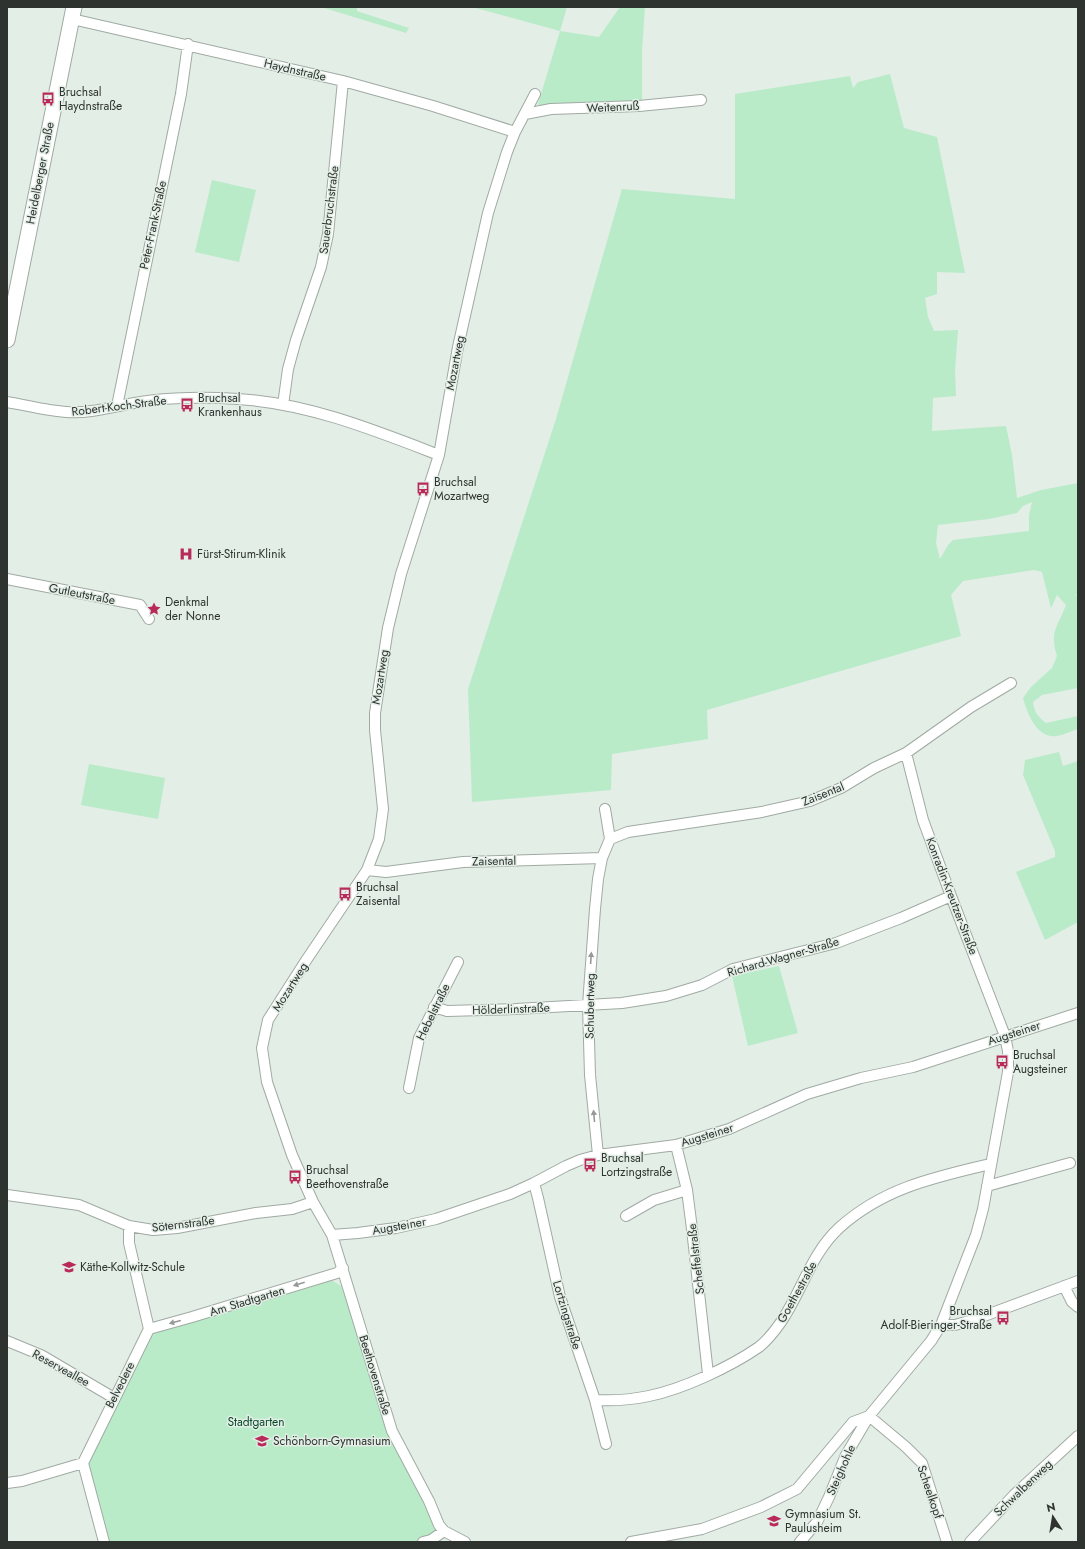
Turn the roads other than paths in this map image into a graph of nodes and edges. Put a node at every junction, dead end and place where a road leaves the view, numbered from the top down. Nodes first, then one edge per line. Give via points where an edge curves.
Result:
1 (73, 13) edge
2 (188, 44) junction
3 (344, 81) junction
4 (535, 94) dead end
5 (701, 100) dead end
6 (525, 114) junction
7 (515, 132) junction
8 (7, 340) edge
9 (7, 402) edge
10 (283, 405) junction
11 (117, 406) junction
12 (439, 454) junction
13 (7, 579) edge
14 (149, 619) dead end
15 (1011, 683) dead end
16 (906, 753) junction
17 (605, 809) dead end
18 (610, 839) junction
19 (602, 858) junction
20 (367, 870) junction
21 (950, 896) junction
22 (458, 962) dead end
23 (588, 1005) junction
24 (434, 1007) junction
25 (1078, 1013) edge
26 (1005, 1036) junction
27 (409, 1088) dead end
28 (676, 1145) junction
29 (598, 1154) junction
30 (1070, 1163) dead end
31 (990, 1164) junction
32 (534, 1184) junction
33 (987, 1186) junction
34 (686, 1190) junction
35 (7, 1195) edge
36 (313, 1202) junction
37 (626, 1216) dead end
38 (129, 1226) junction
39 (332, 1234) junction
40 (343, 1268) junction
41 (1078, 1281) edge
42 (1064, 1286) junction
43 (1078, 1307) edge
44 (942, 1325) junction
45 (149, 1329) junction
46 (7, 1341) edge
47 (708, 1374) junction
48 (114, 1398) junction
49 (594, 1400) junction
50 (869, 1416) junction
51 (1078, 1436) edge
52 (606, 1444) dead end
53 (83, 1463) junction
54 (7, 1483) edge
55 (444, 1531) junction
56 (104, 1542) edge
57 (423, 1542) edge
58 (465, 1542) edge
59 (631, 1542) edge
60 (800, 1542) edge
61 (946, 1542) edge
62 (970, 1542) edge

1 - 2 street, Haydnstraße via 110,29
1 - 8 main road, Heidelberger Straße
2 - 3 street, Haydnstraße
2 - 11 street, Peter-Frank-Straße via 181,94
3 - 7 street, Haydnstraße
3 - 10 street, Sauerbruchstraße via 328,234 321,267 288,369
4 - 6 street, Mozartweg
5 - 6 street, Weitenruß via 551,109
6 - 7 street, Mozartweg
7 - 12 street, Mozartweg via 488,213 458,347
9 - 11 street, Robert-Koch-Straße via 66,412 92,411
10 - 11 street, Robert-Koch-Straße via 218,398 143,401
10 - 12 street, Robert-Koch-Straße via 337,418
12 - 20 street, Mozartweg via 401,574 385,646 375,713 383,810 379,839
13 - 14 street, Gutleutstraße via 140,605
15 - 16 street, Zaisental via 971,707
16 - 18 street, Zaisental via 841,788 810,801 762,812 628,832
16 - 21 street, Konradin-Kreutzer-Straße via 923,820
17 - 18 street
18 - 19 street
19 - 20 street, Zaisental via 463,862 386,872
23 -> 19 street, Schubertweg via 595,908
20 - 36 street, Mozartweg via 268,1020 262,1048 267,1082 277,1113
21 - 23 street, Richard-Wagner-Straße via 836,943 733,969 702,985 666,996
21 - 26 street, Konradin-Kreutzer-Straße
22 - 24 street, Hebelstraße
23 - 24 street, Hölderlinstraße via 447,1011
29 -> 23 street, Schubertweg via 590,1075
24 - 27 street, Hebelstraße via 419,1038
25 - 26 street, Augsteiner
26 - 28 street, Augsteiner via 912,1067 861,1078 807,1094 729,1129
26 - 31 street, Konradin-Kreutzer-Straße via 1008,1072
28 - 29 street, Augsteiner
28 - 34 street, Scheffelstraße
29 - 32 street, Augsteiner via 566,1166
30 - 33 street
31 - 33 street, Konradin-Kreutzer-Straße
31 - 47 street, Goethestraße via 914,1183 867,1206 827,1241 772,1335 743,1357
32 - 39 street, Augsteiner via 436,1219 396,1228
32 - 49 street, Lortzingstraße via 560,1297
33 - 44 street, Steighohle via 976,1235
34 - 37 street via 654,1200
34 - 47 street, Scheffelstraße
35 - 38 street, Söternstraße via 79,1205
36 - 38 street, Söternstraße via 292,1209 177,1228 153,1230
36 - 39 street, Mozartweg
38 - 45 street via 129,1244
39 - 40 street, Beethovenstraße
40 -> 45 street, Am Stadtgarten via 337,1273
40 - 55 street, Beethovenstraße via 392,1431
41 - 42 street
42 - 43 street via 1072,1302
42 - 44 street via 976,1319 955,1325
44 - 50 street, Steighohle via 931,1342
45 - 48 street, Belvedere
46 - 48 street, Reserveallee via 41,1355
47 - 49 street, Goethestraße via 680,1387 650,1396 618,1401
48 - 53 street, Belvedere
49 - 52 street, Lortzingstraße
50 - 59 street via 853,1422 797,1489 761,1507 702,1529
50 - 60 street, Steighohle via 846,1455 817,1522
50 - 61 street, Scheelkopf via 922,1463
51 - 62 street, Schwalbenweg via 1014,1495
53 - 54 street
53 - 56 street
55 - 57 street
55 - 58 street

